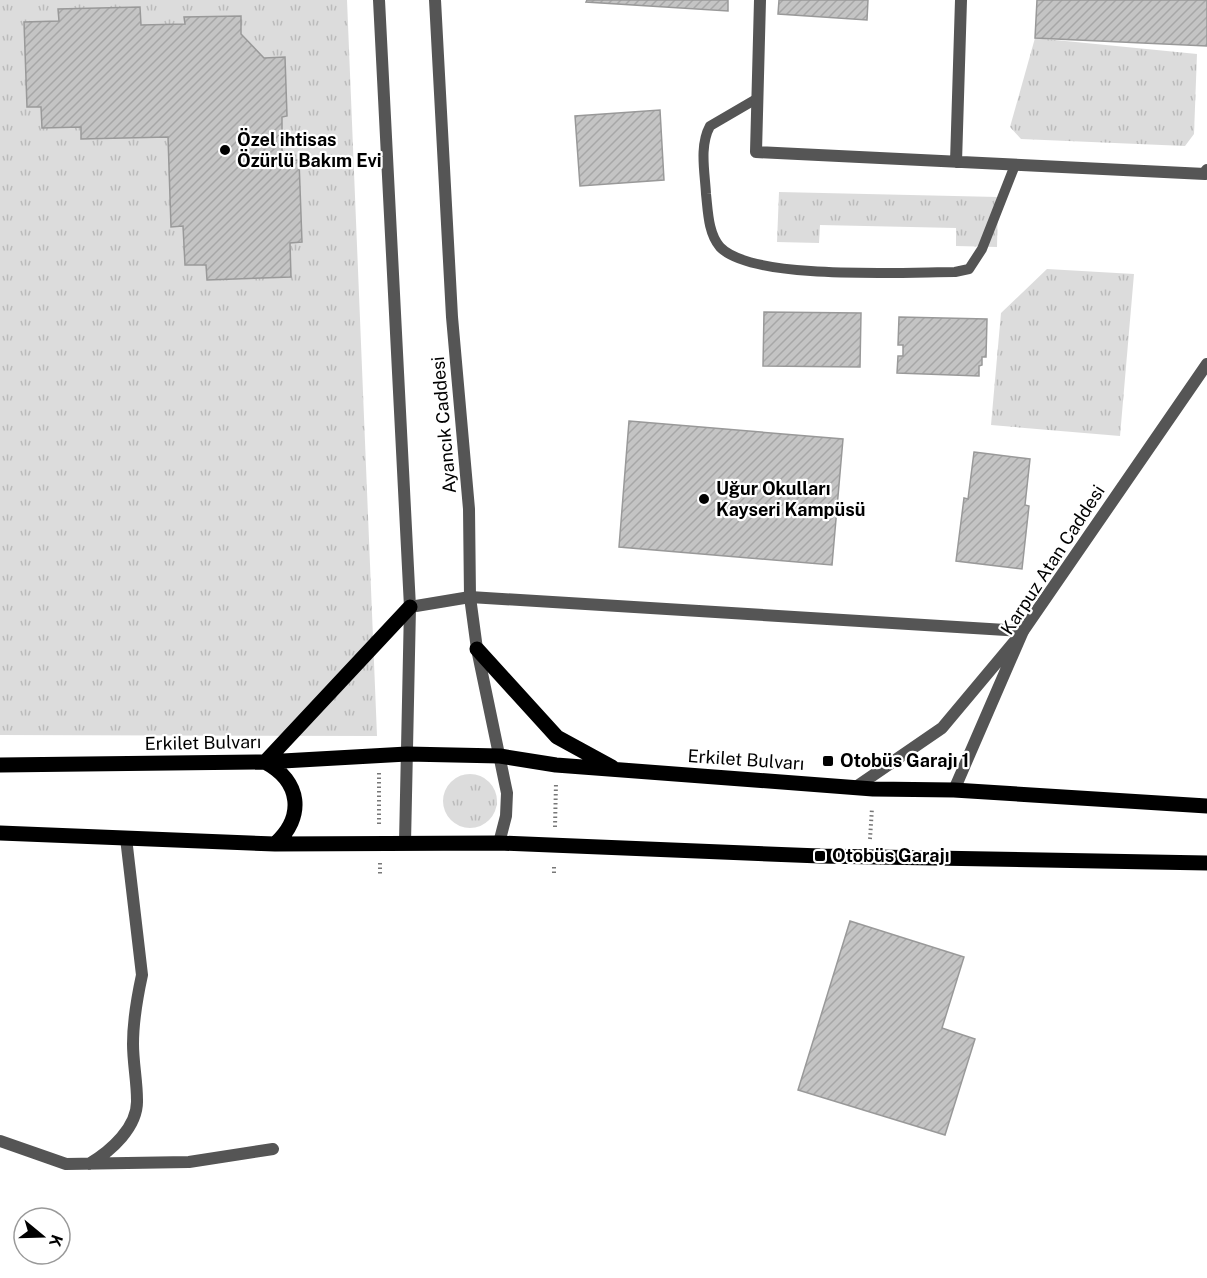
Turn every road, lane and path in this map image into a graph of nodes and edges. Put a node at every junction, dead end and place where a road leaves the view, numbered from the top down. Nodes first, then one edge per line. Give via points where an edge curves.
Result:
1 (379, 0) edge
2 (435, 0) edge
3 (760, 0) edge
4 (961, 0) edge
5 (758, 98) junction
6 (956, 162) junction
7 (1015, 165) junction
8 (1207, 170) edge
9 (1207, 364) edge
10 (470, 597) junction
11 (410, 607) junction
12 (1023, 632) junction
13 (477, 649) junction
14 (407, 754) junction
15 (378, 755) junction
16 (500, 756) junction
17 (265, 762) junction
18 (0, 765) edge
19 (556, 765) junction
20 (618, 770) junction
21 (856, 788) junction
22 (873, 789) junction
23 (954, 790) junction
24 (1207, 806) edge
25 (0, 833) edge
26 (126, 838) junction
27 (405, 843) junction
28 (499, 843) junction
29 (275, 844) junction
30 (380, 845) junction
31 (554, 845) junction
32 (869, 857) junction
33 (1207, 863) edge
34 (554, 873) dead end
35 (380, 874) dead end
36 (0, 1141) edge
37 (273, 1149) dead end
38 (89, 1164) junction

1 - 11 street
2 - 10 street, Ayancık Caddesi via 452,317 469,509
3 - 5 street
4 - 6 street
5 - 6 street via 756,152
5 - 7 lane via 710,126 704,158 708,217 714,238 721,248 758,264 812,272 969,269 982,249
6 - 7 street
7 - 8 street via 1205,174
9 - 12 street, Karpuz Atan Caddesi
10 - 11 street
10 - 12 street
10 - 13 street, Ayancık Caddesi
11 - 14 street
11 - 17 main road
12 - 21 street via 942,728
12 - 23 street, Karpuz Atan Caddesi
13 - 16 street, Ayancık Caddesi
13 - 20 main road via 557,737
14 - 15 main road, Erkilet Bulvarı
14 - 16 main road, Erkilet Bulvarı
14 - 27 street
15 - 17 main road, Erkilet Bulvarı
15 - 30 path
16 - 19 main road, Erkilet Bulvarı
16 - 28 street, Ayancık Caddesi via 507,793
17 - 18 main road, Erkilet Bulvarı
17 - 29 main road via 285,777 295,800 291,825
19 - 20 main road, Erkilet Bulvarı
19 - 31 path
20 - 21 main road, Erkilet Bulvarı
21 - 22 main road, Erkilet Bulvarı
22 - 23 main road, Erkilet Bulvarı
22 - 32 path
23 - 24 main road, Erkilet Bulvarı
25 - 26 main road
26 - 29 main road
26 - 38 street via 142,975 133,1043 138,1102 118,1142
27 - 28 main road
27 - 30 main road
28 - 31 main road
29 - 30 main road
30 - 35 path
31 - 32 main road
31 - 34 path
32 - 33 main road
36 - 38 street via 66,1164
37 - 38 street via 189,1162

